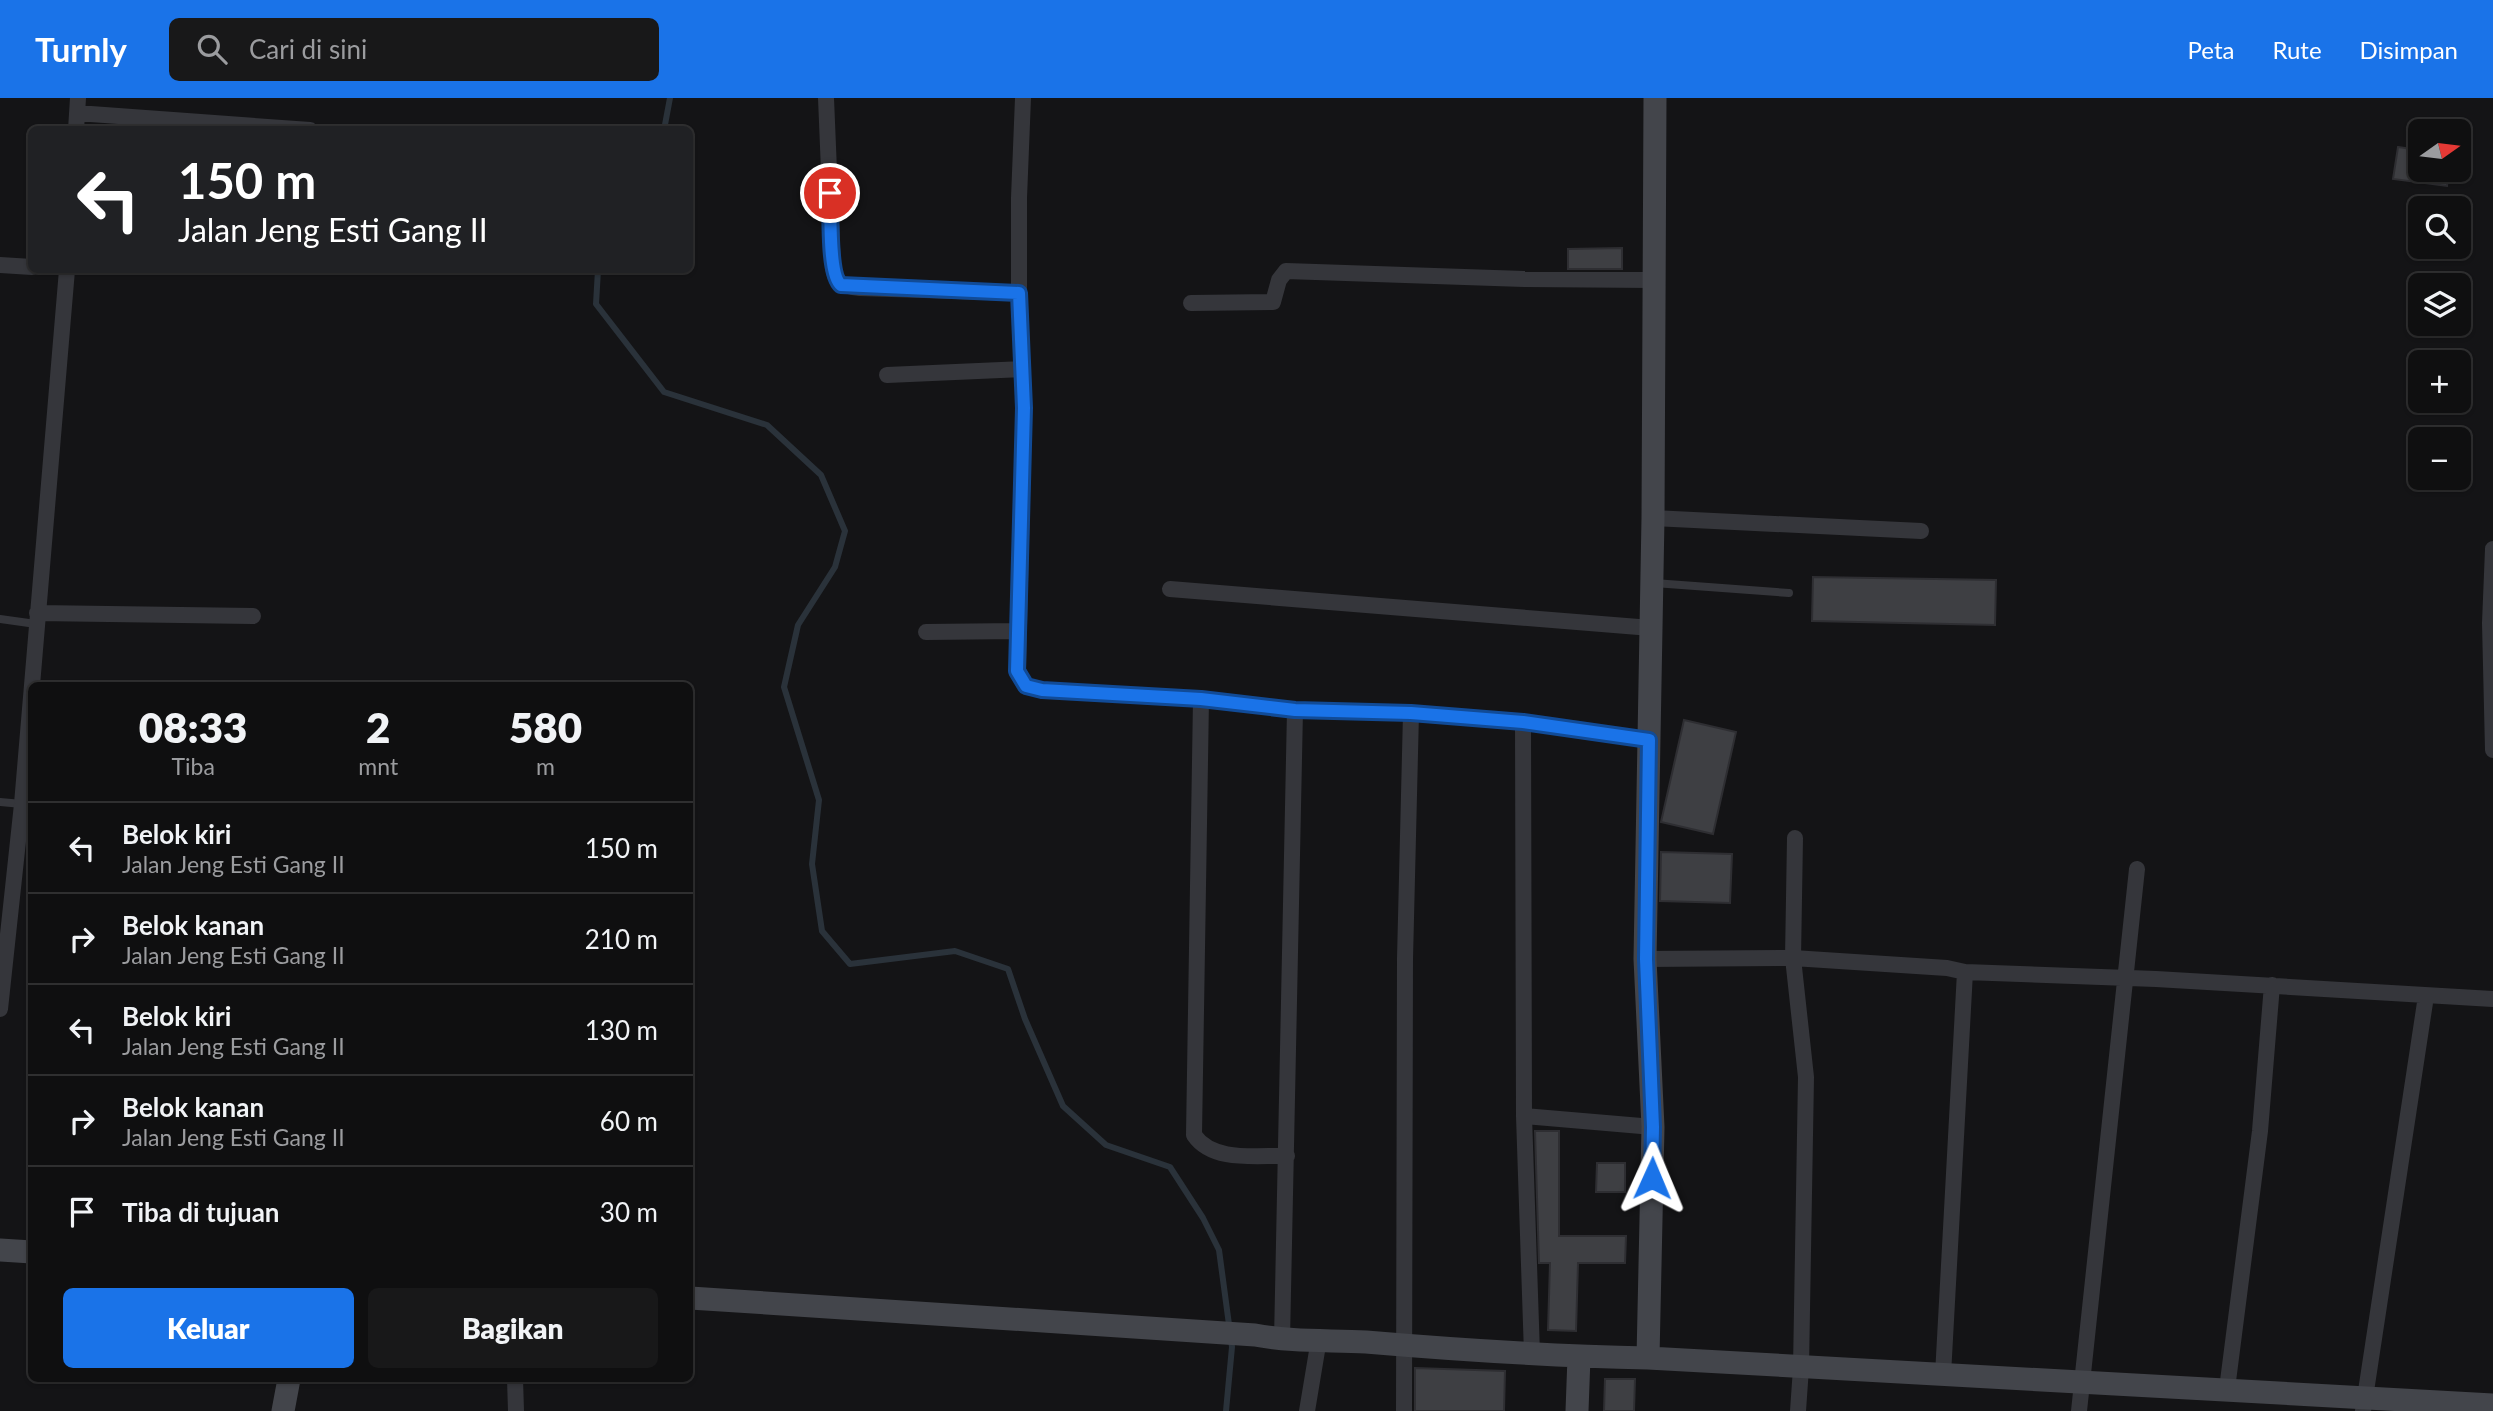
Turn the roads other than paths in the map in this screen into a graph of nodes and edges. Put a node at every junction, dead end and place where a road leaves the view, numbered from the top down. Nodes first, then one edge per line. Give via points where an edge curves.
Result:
1 (826, 98) edge
2 (1023, 98) edge
3 (1655, 98) edge
4 (77, 114) edge
5 (252, 126) edge
6 (0, 265) edge
7 (28, 267) edge
8 (67, 273) edge
9 (1653, 280) junction
10 (1019, 293) junction
11 (1191, 303) dead end
12 (1021, 369) junction
13 (887, 375) dead end
14 (1653, 518) junction
15 (1921, 531) dead end
16 (2493, 548) edge
17 (1651, 583) junction
18 (1170, 589) dead end
19 (1789, 593) dead end
20 (253, 617) dead end
21 (0, 619) edge
22 (36, 619) junction
23 (1651, 628) junction
24 (1018, 631) junction
25 (926, 632) dead end
26 (31, 682) edge
27 (1201, 699) junction
28 (1295, 710) junction
29 (1411, 713) junction
30 (1523, 722) junction
31 (28, 725) edge
32 (1649, 740) junction
33 (2493, 750) edge
34 (0, 802) edge
35 (22, 804) junction
36 (1795, 838) dead end
37 (24, 845) edge
38 (2137, 869) dead end
39 (1793, 958) junction
40 (1646, 959) junction
41 (1965, 972) junction
42 (2125, 979) junction
43 (2272, 985) junction
44 (2426, 996) junction
45 (2493, 999) edge
46 (0, 1009) edge
47 (1524, 1116) junction
48 (1653, 1127) junction
49 (1287, 1156) junction
50 (0, 1250) edge
51 (28, 1252) edge
52 (693, 1298) edge
53 (1319, 1339) junction
54 (1282, 1340) junction
55 (1403, 1345) junction
56 (1532, 1354) junction
57 (1579, 1357) junction
58 (1648, 1358) junction
59 (1801, 1368) junction
60 (1943, 1375) junction
61 (288, 1382) edge
62 (515, 1382) edge
63 (2081, 1382) junction
64 (2227, 1389) junction
65 (2364, 1405) edge
66 (2493, 1405) edge
67 (283, 1411) edge
68 (516, 1411) edge
69 (1307, 1411) edge
70 (1404, 1411) edge
71 (1577, 1411) edge
72 (1798, 1411) edge
73 (2079, 1411) edge

1 - 10 street via 837,282 860,288
2 - 10 street
3 - 9 main road
4 - 5 street
6 - 7 street
8 - 22 street
9 - 11 street via 1286,271 1273,302
9 - 14 main road
10 - 12 street
12 - 13 street
12 - 24 street
14 - 15 street
14 - 17 main road
16 - 33 street
17 - 19 lane
17 - 23 main road
18 - 23 street
20 - 22 street
21 - 22 lane
22 - 26 street
23 - 32 main road
24 - 25 street
24 - 27 street via 1017,671 1026,686
27 - 28 street
27 - 49 street via 1194,1135 1200,1144 1224,1155
28 - 29 street
28 - 49 street
29 - 30 street
29 - 55 street
30 - 32 street
30 - 47 street
31 - 35 street
32 - 40 main road
34 - 35 lane
35 - 37 street
36 - 39 street
37 - 46 street
38 - 42 street
39 - 40 street
39 - 41 street
39 - 59 street via 1805,1077
40 - 48 main road
41 - 42 street
41 - 60 street
42 - 43 street
42 - 63 street
43 - 44 street
43 - 64 street via 2260,1131
44 - 45 street
44 - 65 street
47 - 48 street
47 - 56 street
48 - 58 main road
49 - 54 street
50 - 51 main road
52 - 54 main road
53 - 54 main road
53 - 55 main road
53 - 69 street
55 - 56 main road
55 - 70 street
56 - 57 main road
57 - 58 main road
57 - 71 main road
58 - 59 main road
59 - 60 main road
59 - 72 street
60 - 63 main road
61 - 67 main road
62 - 68 street
63 - 64 main road
63 - 73 street
64 - 65 main road
65 - 66 main road

